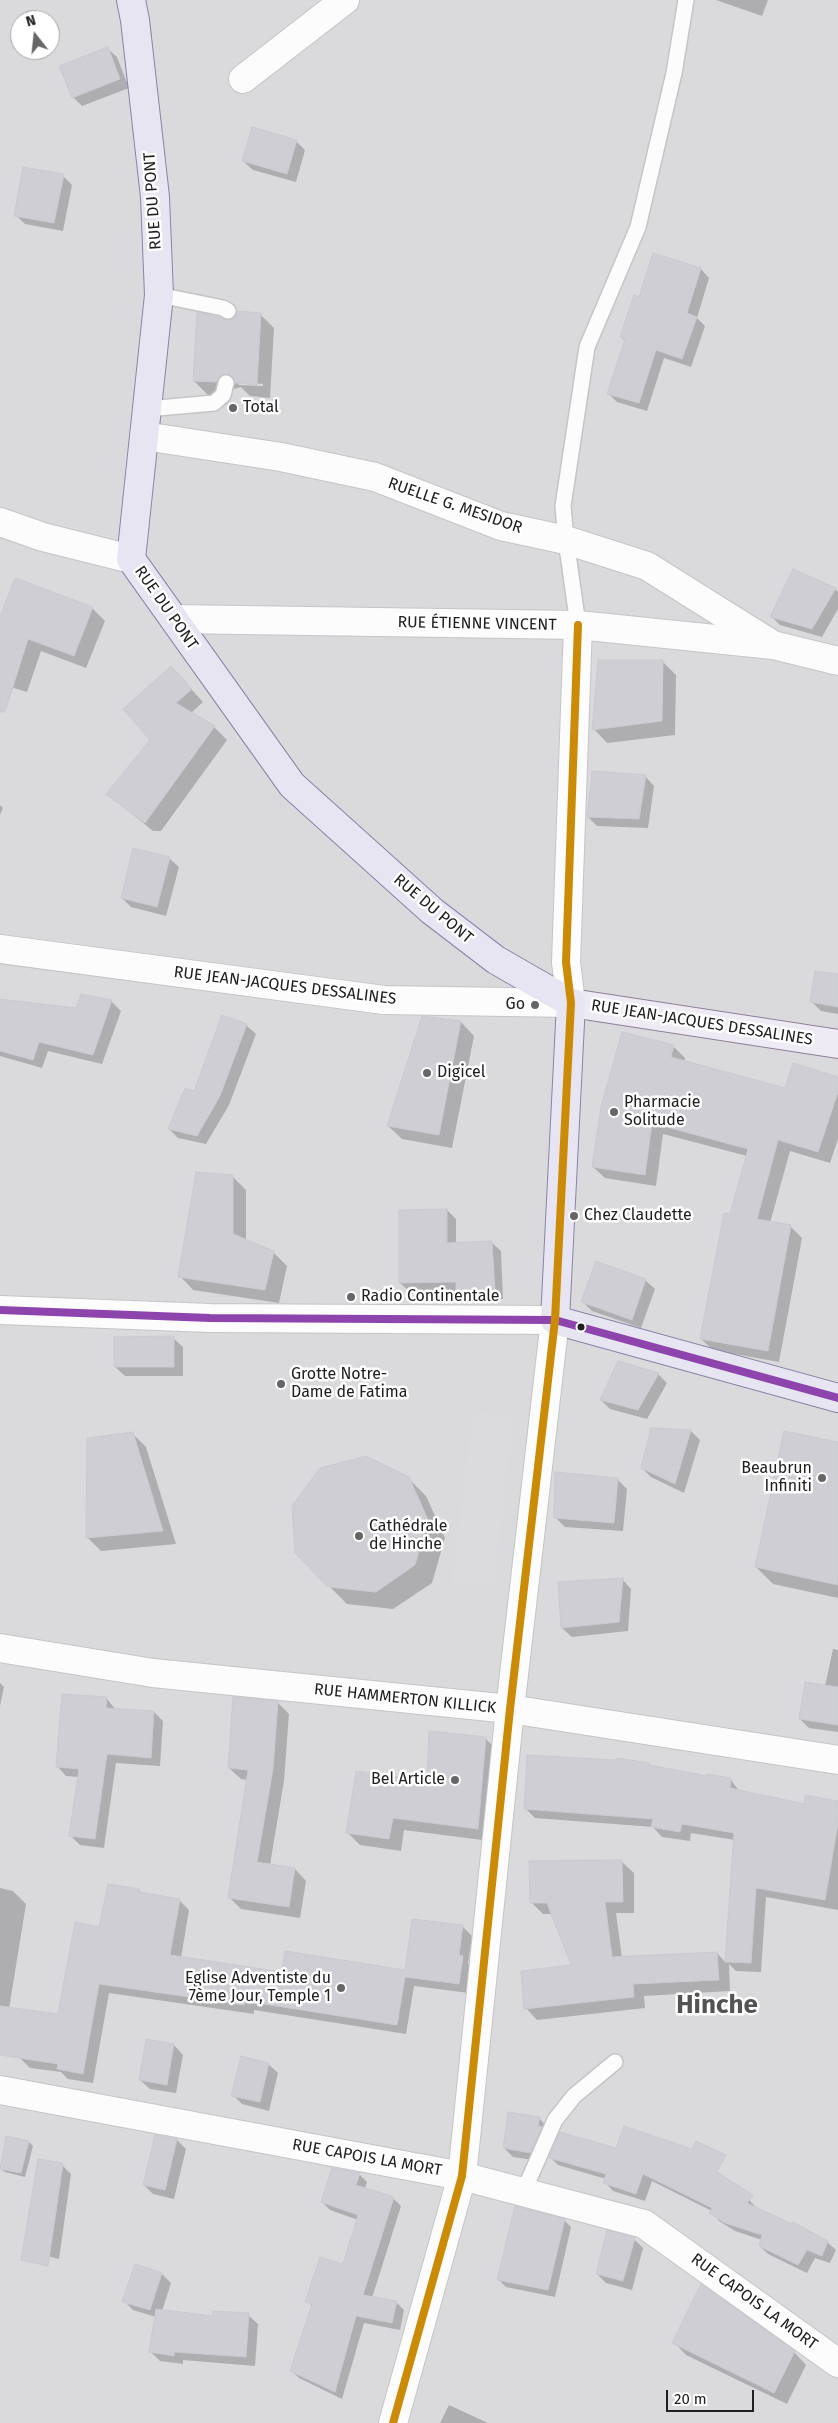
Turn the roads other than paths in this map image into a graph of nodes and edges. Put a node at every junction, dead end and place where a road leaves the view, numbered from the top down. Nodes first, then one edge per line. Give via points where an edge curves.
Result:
1 (345, 0) edge
2 (686, 0) edge
3 (133, 10) edge
4 (242, 79) dead end
5 (159, 295) junction
6 (228, 311) dead end
7 (226, 383) dead end
8 (147, 409) junction
9 (144, 436) junction
10 (0, 522) edge
11 (566, 540) junction
12 (131, 559) junction
13 (174, 619) junction
14 (578, 625) junction
15 (773, 645) junction
16 (838, 661) edge
17 (0, 949) edge
18 (571, 1002) junction
19 (838, 1044) edge
20 (0, 1310) edge
21 (555, 1320) junction
22 (838, 1398) edge
23 (0, 1648) edge
24 (510, 1710) junction
25 (838, 1760) edge
26 (616, 2062) dead end
27 (0, 2090) edge
28 (462, 2176) junction
29 (524, 2192) junction
30 (838, 2363) edge
31 (393, 2423) edge

1 - 4 street
2 - 11 lane via 674,73 638,227 587,347 563,506
3 - 5 main road, RUE DU PONT via 155,197
5 - 6 lane
5 - 8 main road, RUE DU PONT
7 - 8 lane via 223,395 214,402
8 - 9 main road, RUE DU PONT
9 - 11 street, RUELLE G. MESIDOR via 280,457 375,477 501,526
9 - 12 main road, RUE DU PONT
10 - 12 street via 42,537
11 - 14 lane
11 - 15 street, RUELLE G. MESIDOR via 647,566
12 - 13 main road, RUE DU PONT
13 - 14 street, RUE ÉTIENNE VINCENT
13 - 18 main road, RUE DU PONT via 292,785 432,911 496,960
14 - 15 street, RUE ÉTIENNE VINCENT
14 - 18 street via 566,962
15 - 16 street, RUE ÉTIENNE VINCENT
17 - 18 street, RUE JEAN-JACQUES DESSALINES via 384,1000
18 - 19 main road, RUE JEAN-JACQUES DESSALINES
18 - 21 main road
20 - 21 street via 210,1318
21 - 22 main road
21 - 24 street
23 - 24 street, RUE HAMMERTON KILLICK via 153,1673
24 - 25 street, RUE HAMMERTON KILLICK
24 - 28 street
26 - 29 lane via 574,2096 555,2120
27 - 28 street, RUE CAPOIS LA MORT
28 - 29 street, RUE CAPOIS LA MORT
28 - 31 street
29 - 30 street, RUE CAPOIS LA MORT via 644,2224

